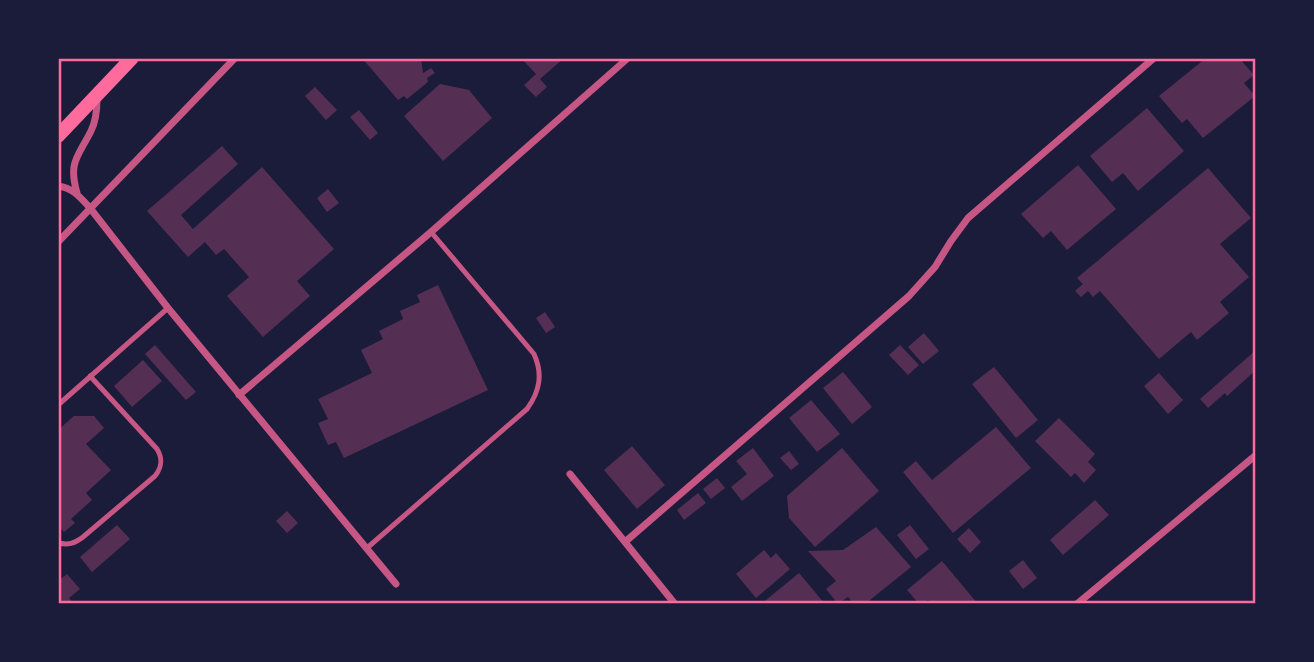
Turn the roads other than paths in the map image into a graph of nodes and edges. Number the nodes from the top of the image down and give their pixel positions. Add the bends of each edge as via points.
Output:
1 (132, 58) edge
2 (235, 58) edge
3 (628, 58) edge
4 (1154, 58) edge
5 (97, 96) junction
6 (58, 136) edge
7 (58, 186) edge
8 (77, 194) junction
9 (90, 208) junction
10 (431, 232) junction
11 (58, 242) edge
12 (168, 308) junction
13 (90, 376) junction
14 (239, 395) junction
15 (58, 405) edge
16 (1256, 455) edge
17 (570, 474) dead end
18 (625, 542) junction
19 (58, 543) edge
20 (366, 548) junction
21 (397, 584) dead end
22 (675, 604) edge
23 (1077, 604) edge

1 - 5 main road
2 - 9 street
3 - 10 street
4 - 18 street via 968,218 909,296
5 - 6 main road
5 - 8 street via 95,120 75,161
7 - 8 street
8 - 9 street
9 - 11 street
9 - 12 street
10 - 14 street
10 - 20 lane via 529,346 538,362 538,390 527,409
12 - 13 lane
12 - 14 street
13 - 15 lane
13 - 19 lane via 157,449 161,466 75,543
14 - 20 street
16 - 23 street
17 - 18 street
18 - 22 street
20 - 21 street

